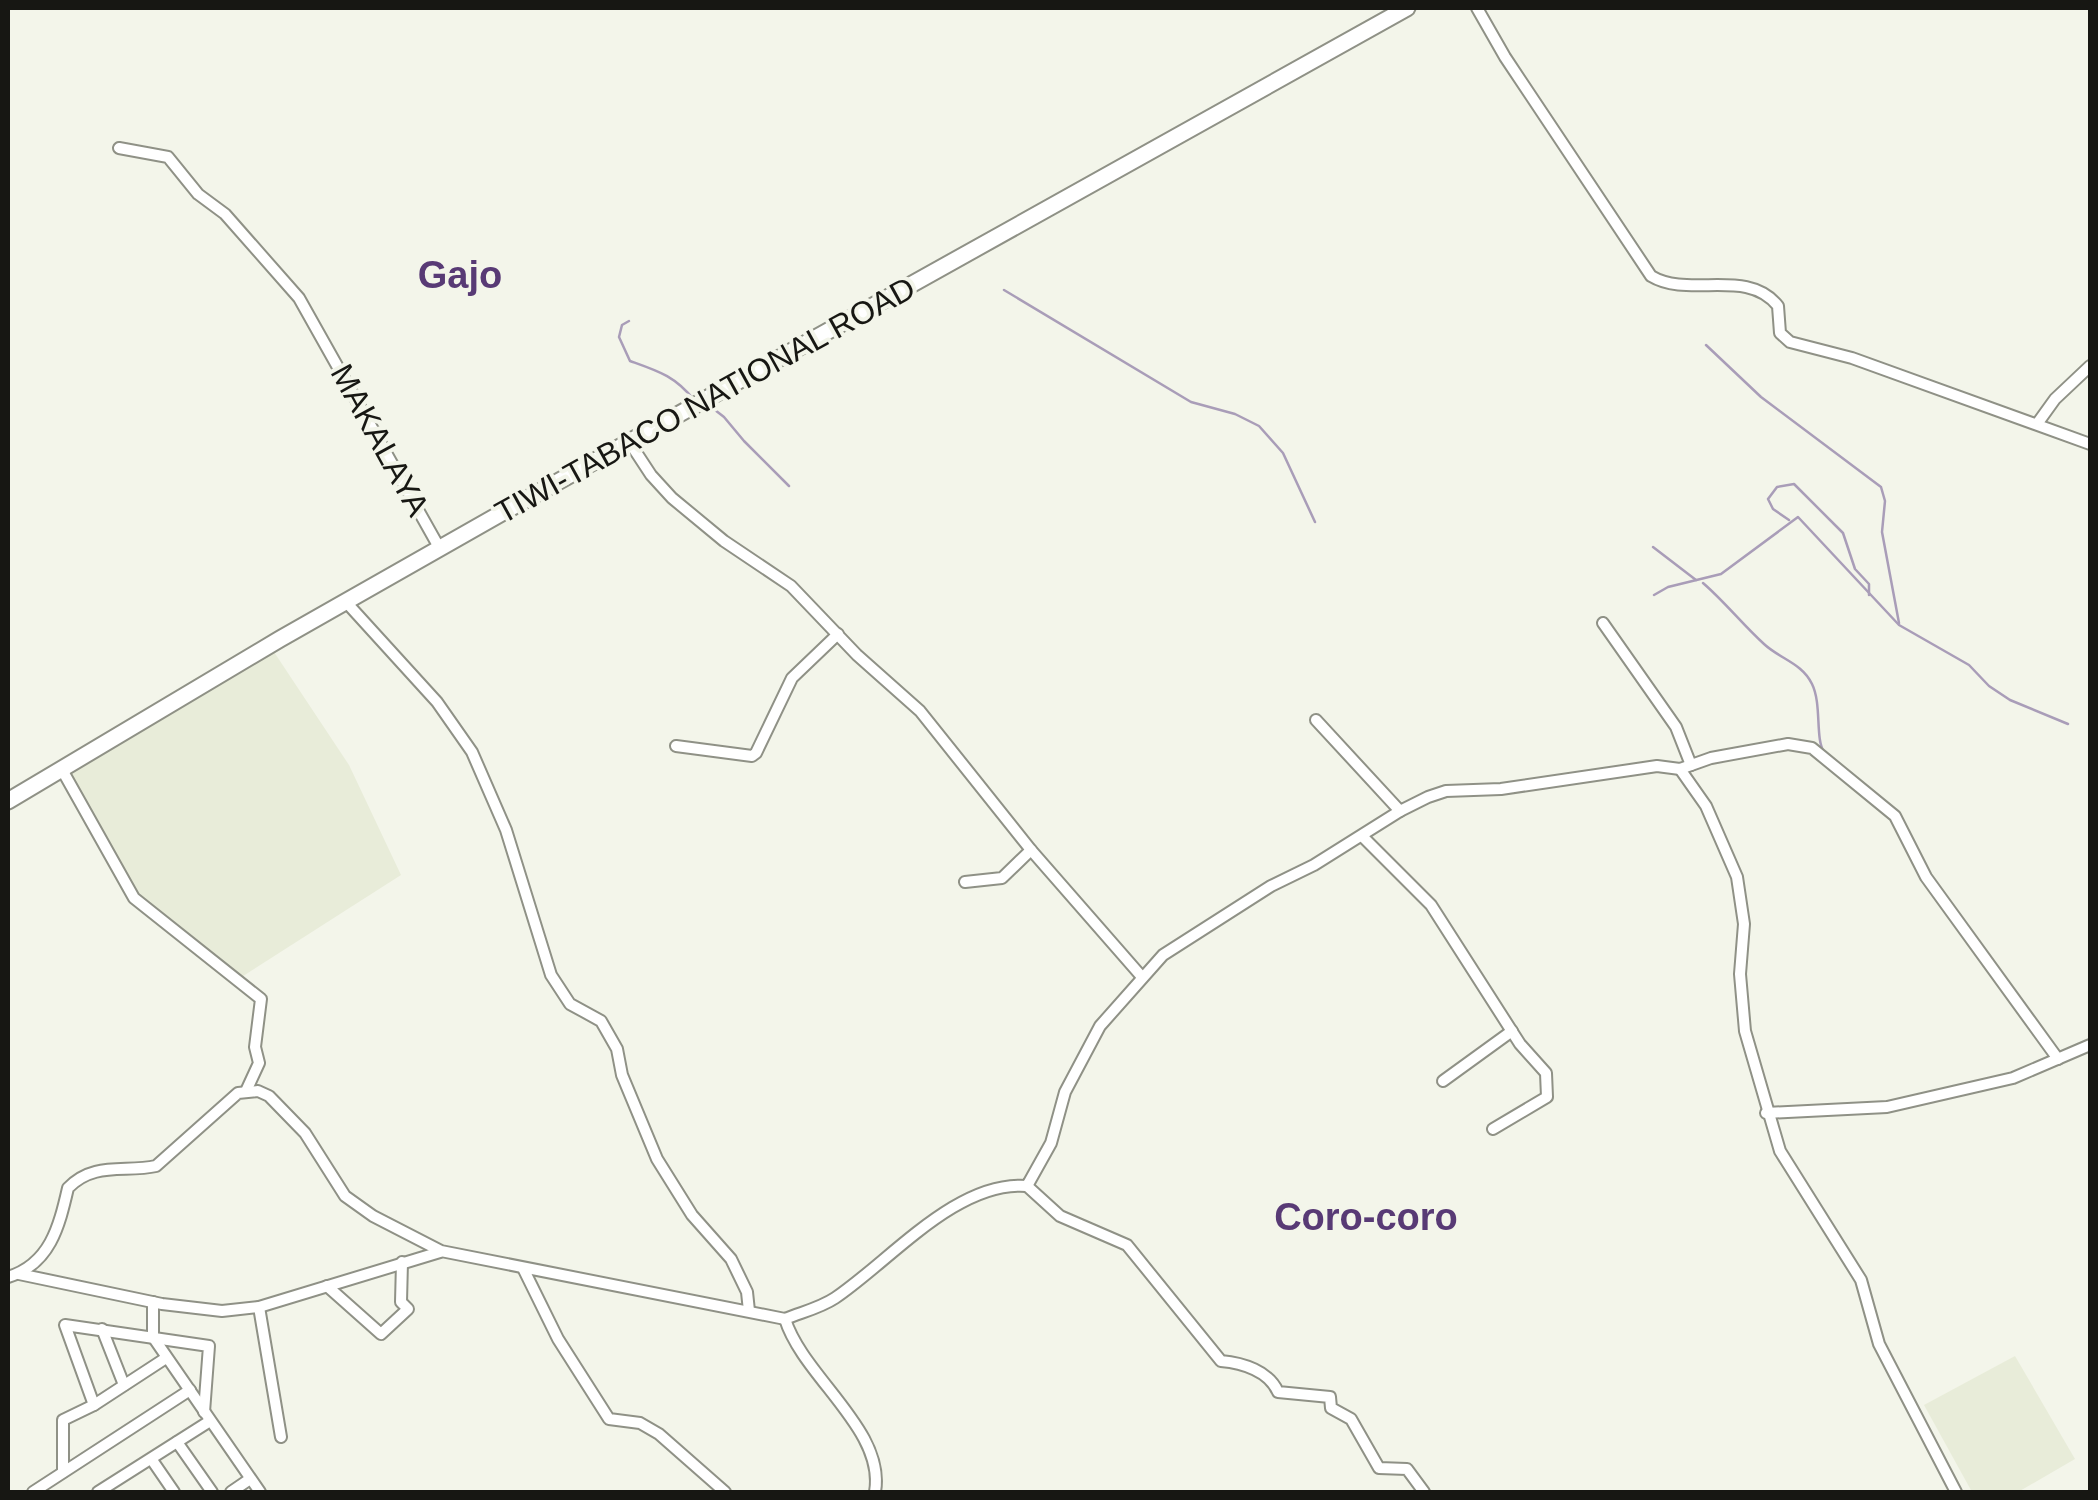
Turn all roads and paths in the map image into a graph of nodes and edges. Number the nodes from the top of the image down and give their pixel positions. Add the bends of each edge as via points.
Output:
1 (1407, 8) edge
2 (1477, 8) edge
3 (119, 148) dead end
4 (2090, 366) edge
5 (2037, 424) junction
6 (630, 443) junction
7 (2090, 444) edge
8 (440, 548) junction
9 (346, 602) junction
10 (1602, 623) dead end
11 (838, 634) junction
12 (1316, 720) dead end
13 (676, 746) dead end
14 (1685, 767) junction
15 (61, 768) junction
16 (8, 800) edge
17 (1400, 811) junction
18 (1362, 836) junction
19 (1031, 850) junction
20 (965, 882) dead end
21 (1142, 977) junction
22 (1512, 1031) junction
23 (2090, 1046) edge
24 (2058, 1059) junction
25 (1442, 1081) dead end
26 (246, 1089) junction
27 (1766, 1113) junction
28 (1493, 1129) dead end
29 (1027, 1186) junction
30 (441, 1252) junction
31 (402, 1262) junction
32 (522, 1268) junction
33 (14, 1275) edge
34 (326, 1286) junction
35 (154, 1302) junction
36 (259, 1306) junction
37 (749, 1311) junction
38 (785, 1318) junction
39 (102, 1329) junction
40 (153, 1337) junction
41 (166, 1358) junction
42 (124, 1385) junction
43 (190, 1390) junction
44 (94, 1405) junction
45 (207, 1417) junction
46 (281, 1437) dead end
47 (177, 1442) junction
48 (152, 1460) junction
49 (63, 1472) junction
50 (250, 1479) junction
51 (32, 1492) edge
52 (98, 1492) edge
53 (171, 1492) edge
54 (212, 1492) edge
55 (231, 1492) edge
56 (260, 1492) edge
57 (725, 1492) edge
58 (876, 1492) edge
59 (1424, 1492) edge
60 (1956, 1492) edge

1 - 6 main road, TIWI-TABACO NATIONAL ROAD
2 - 5 street via 1651,276 1669,284 1763,291 1778,306 1780,333 1790,342
3 - 8 street, MAKALAYA via 168,157 299,298
4 - 5 street
5 - 7 street
6 - 8 main road, TIWI-TABACO NATIONAL ROAD
6 - 11 street via 672,498 791,586
8 - 9 main road, TIWI-TABACO NATIONAL ROAD
9 - 15 main road, TIWI-TABACO NATIONAL ROAD
9 - 37 street via 472,752 506,830 552,975 570,1004 601,1022 617,1049 657,1159 692,1215 732,1259
10 - 14 street via 1676,726
11 - 13 street via 792,678 752,756
11 - 19 street via 936,729
12 - 17 street
14 - 17 street via 1446,791
14 - 24 street via 1788,744 1812,748 1895,816 1926,877
14 - 27 street via 1737,878 1744,924 1742,1010
15 - 16 main road, TIWI-TABACO NATIONAL ROAD
15 - 26 street via 134,898 261,1000 258,1071
17 - 18 street
18 - 21 street via 1271,886 1163,956
18 - 22 street via 1432,905
19 - 20 street via 1002,878
19 - 21 street
21 - 29 street via 1084,1053 1051,1143
22 - 25 street
22 - 28 street via 1546,1073 1548,1097
23 - 24 street
24 - 27 street via 2013,1078 1887,1107
26 - 30 street via 286,1112 346,1196
26 - 33 street via 156,1166 113,1167 74,1182 49,1249
27 - 60 street via 1780,1151 1862,1280 1879,1344
29 - 38 street via 992,1189 950,1210 832,1300
29 - 59 street via 1060,1216 1127,1245 1221,1361 1273,1380 1278,1392 1330,1397 1331,1408 1351,1419 1379,1468 1407,1469
30 - 31 street
30 - 32 street
31 - 34 street
31 - 34 street via 401,1302 408,1310 382,1334
32 - 37 street
32 - 57 street via 609,1419 640,1423 659,1434
33 - 35 street
34 - 36 street
35 - 36 street via 222,1311
35 - 40 street
36 - 46 street
37 - 38 street
38 - 58 street via 808,1363 872,1452
39 - 40 street
39 - 42 street
39 - 44 street via 65,1325
40 - 41 street
40 - 45 street via 210,1346
41 - 42 street
41 - 43 street
42 - 44 street
43 - 45 street
43 - 49 street
44 - 49 street via 63,1420
45 - 47 street
45 - 50 street
47 - 48 street
47 - 54 street
48 - 52 street
48 - 53 street
49 - 51 street
50 - 55 street
50 - 56 street

